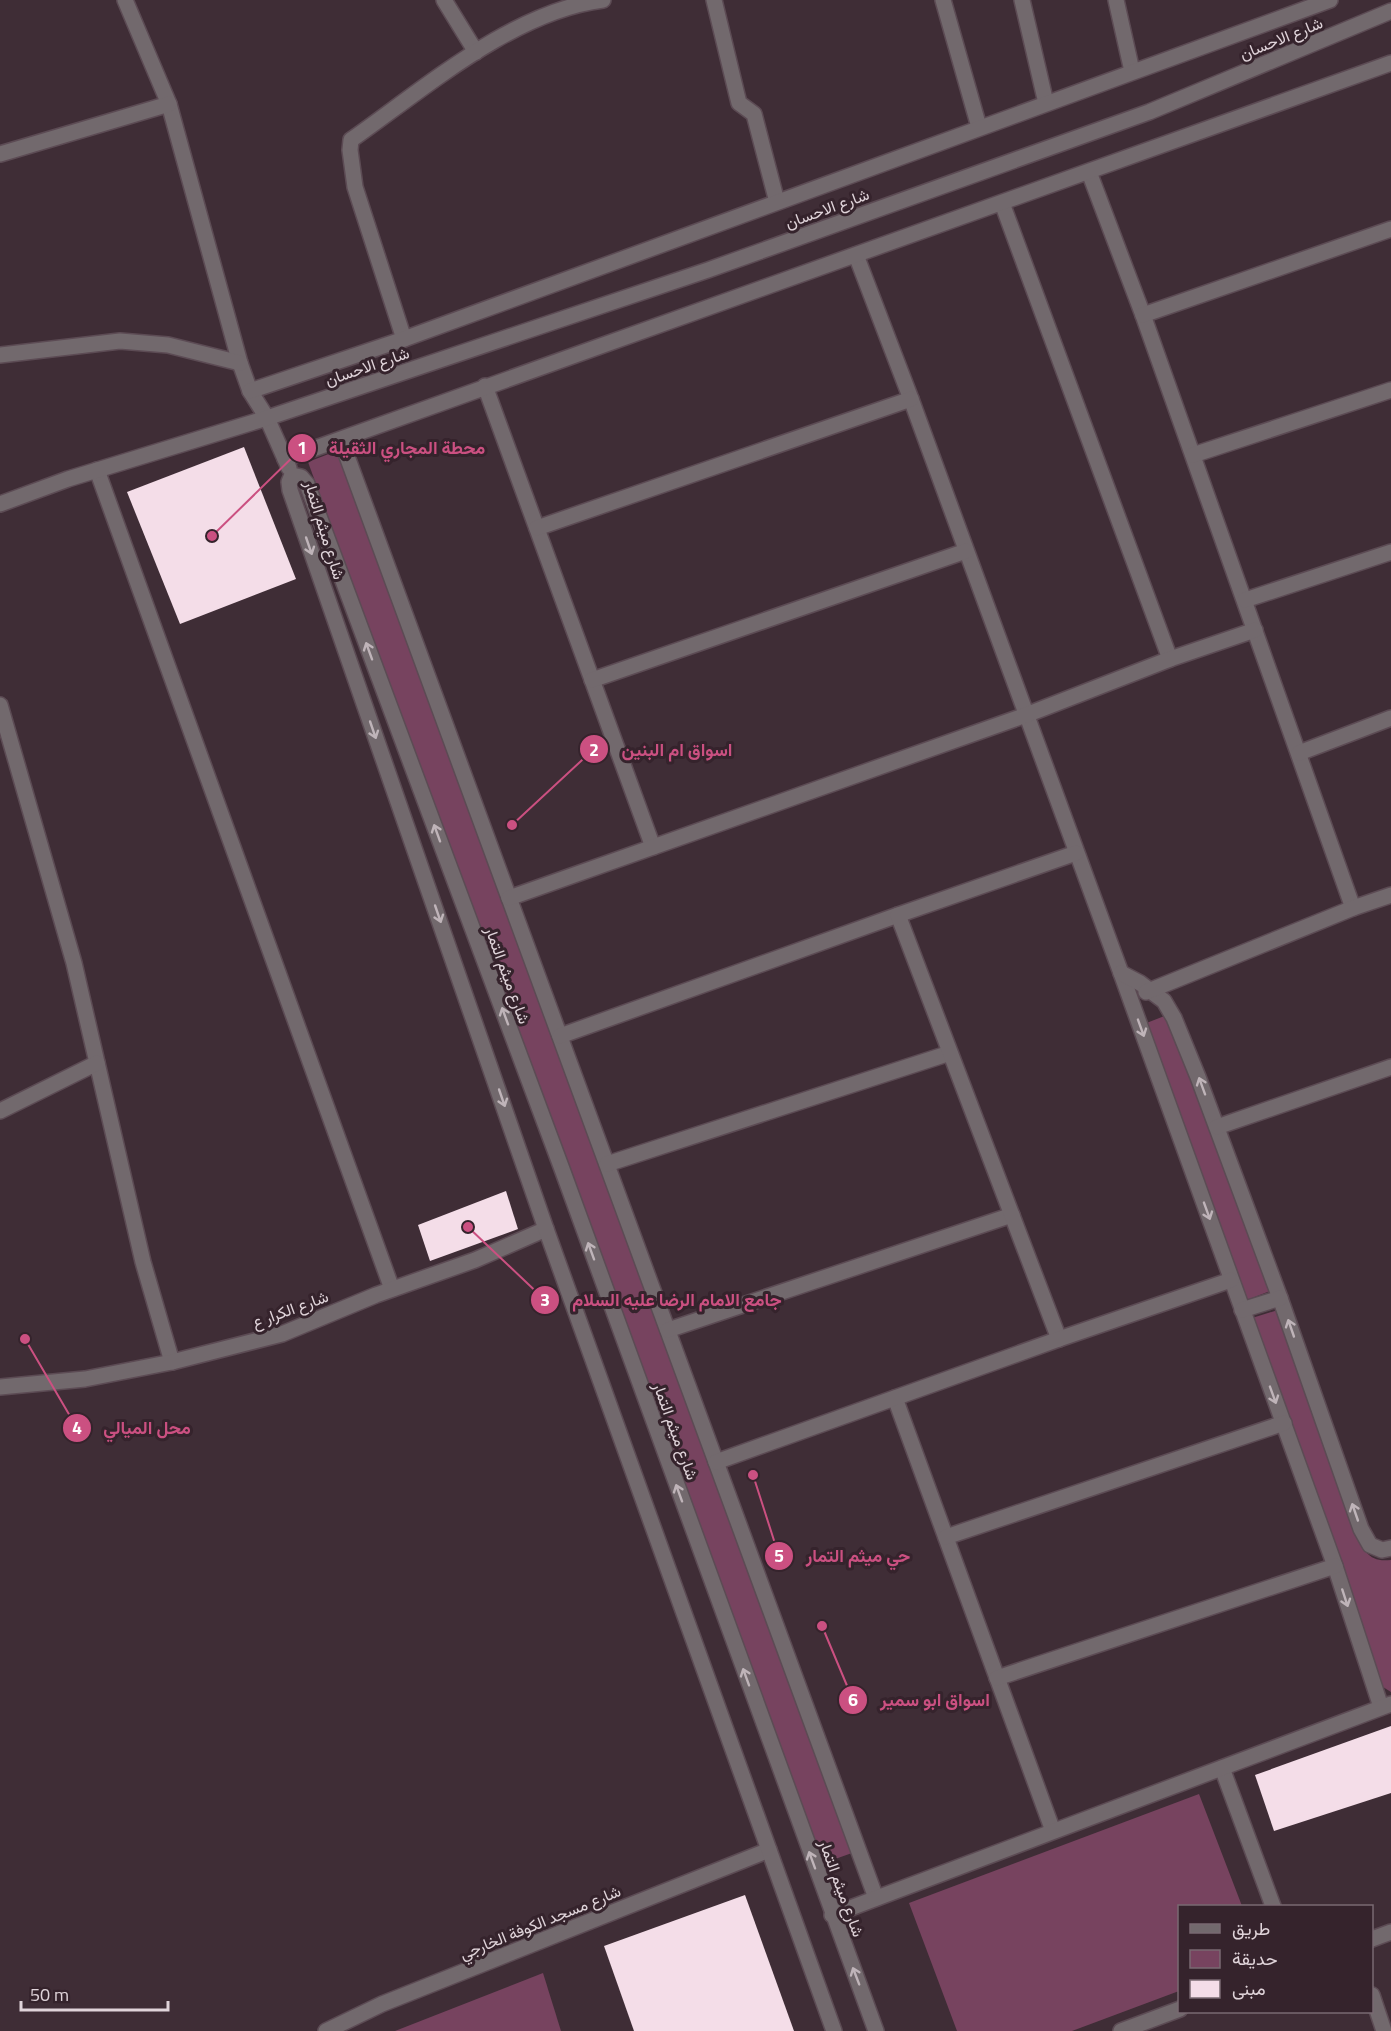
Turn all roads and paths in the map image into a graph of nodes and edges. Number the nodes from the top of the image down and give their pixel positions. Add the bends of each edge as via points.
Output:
1 (125, 0) edge
2 (444, 0) edge
3 (603, 0) edge
4 (714, 0) edge
5 (943, 0) edge
6 (1022, 0) edge
7 (1116, 0) edge
8 (1330, 0) edge
9 (1391, 11) edge
10 (476, 52) junction
11 (1391, 63) edge
12 (1132, 71) junction
13 (1046, 103) junction
14 (169, 104) junction
15 (979, 127) junction
16 (0, 154) edge
17 (1089, 172) junction
18 (777, 202) junction
19 (1002, 203) junction
20 (1391, 229) edge
21 (856, 255) junction
22 (1143, 315) junction
23 (404, 339) junction
24 (0, 355) edge
25 (240, 363) junction
26 (485, 386) junction
27 (1391, 390) edge
28 (250, 391) junction
29 (911, 399) junction
30 (267, 418) junction
31 (341, 440) junction
32 (1193, 455) junction
33 (285, 459) junction
34 (97, 470) junction
35 (292, 475) junction
36 (0, 504) edge
37 (537, 528) junction
38 (966, 551) junction
39 (1391, 552) edge
40 (1245, 600) junction
41 (1256, 630) junction
42 (1170, 659) junction
43 (592, 680) junction
44 (0, 705) edge
45 (1026, 715) junction
46 (1391, 718) edge
47 (1299, 753) junction
48 (653, 847) junction
49 (1076, 853) junction
50 (1391, 895) edge
51 (510, 898) junction
52 (1353, 909) junction
53 (898, 915) junction
54 (1121, 973) junction
55 (1151, 990) junction
56 (1130, 998) junction
57 (560, 1036) junction
58 (950, 1053) junction
59 (97, 1063) junction
60 (1389, 1072) edge
61 (0, 1111) edge
62 (1217, 1127) junction
63 (607, 1164) junction
64 (1012, 1215) junction
65 (546, 1229) junction
66 (1231, 1280) junction
67 (392, 1289) junction
68 (1280, 1298) junction
69 (1242, 1310) junction
70 (668, 1330) junction
71 (1059, 1339) junction
72 (172, 1362) junction
73 (0, 1387) edge
74 (895, 1398) junction
75 (1284, 1423) junction
76 (716, 1461) junction
77 (946, 1537) junction
78 (1391, 1548) edge
79 (1335, 1566) junction
80 (997, 1678) junction
81 (1386, 1706) edge
82 (1222, 1768) junction
83 (1053, 1831) junction
84 (769, 1850) junction
85 (876, 1898) junction
86 (1273, 1905) edge
87 (832, 1915) junction
88 (1391, 1932) edge
89 (1373, 1938) edge
90 (1373, 2001) edge
91 (1178, 2009) edge
92 (326, 2031) edge
93 (834, 2031) edge
94 (876, 2031) edge
95 (1120, 2031) edge
96 (1384, 2031) edge

1 - 14 street
2 - 10 street
3 - 10 street via 542,16
4 - 18 street via 737,95 740,103 754,114
5 - 15 street
6 - 13 street
7 - 12 street
8 - 12 street
9 - 30 street, شارع الاحسان via 1138,116 708,270
10 - 23 street via 351,141 355,187
11 - 17 street
12 - 13 street
13 - 15 street
14 - 16 street
14 - 25 street
15 - 18 street
17 - 19 street
17 - 22 street
18 - 23 street
19 - 21 street
19 - 42 street
20 - 22 street
21 - 26 street
21 - 29 street
22 - 32 street
23 - 28 street
24 - 25 street via 120,341 168,345
25 - 28 street
26 - 31 street
26 - 37 street
27 - 32 street
28 - 30 street
29 - 37 street
29 - 38 street
30 - 33 street
30 - 34 street, شارع الاحسان
31 - 33 street
31 - 51 street
32 - 40 street
33 - 35 street
34 - 36 street, شارع الاحسان
34 - 67 street
35 -> 65 street, شارع ميثم التمار via 290,490
87 -> 35 street, شارع ميثم التمار via 562,1169 307,484
37 - 43 street
38 - 43 street
38 - 45 street
39 - 40 street
40 - 41 street
41 - 42 street
41 - 47 street
42 - 45 street
43 - 48 street
44 - 59 street via 74,963
45 - 48 street
45 - 49 street
46 - 47 street
47 - 52 street
48 - 51 street
49 - 53 street
49 - 54 street
50 - 52 street
51 - 57 street
52 - 55 street
53 - 57 street
53 - 58 street
54 - 55 street
54 - 56 street
55 - 56 street
62 -> 55 street via 1174,1018 1164,1000
56 -> 66 street
57 - 63 street
58 - 63 street
58 - 64 street
59 - 61 street
59 - 72 street via 143,1262
60 - 62 street
62 - 68 street
63 - 70 street
64 - 70 street
64 - 71 street
65 - 67 street, شارع الكرار ع via 475,1260
65 - 84 street, شارع ميثم التمار
66 - 69 street
66 - 71 street
67 - 72 street, شارع الكرار ع via 282,1334
68 - 69 street
78 -> 68 street via 1375,1548 1364,1537
69 -> 75 street
70 - 76 street
71 - 74 street
72 - 73 street, شارع الكرار ع via 85,1379
74 - 76 street
74 - 77 street
75 - 77 street
75 - 79 street
76 - 85 street
77 - 80 street
79 - 80 street
79 -> 81 street
80 - 83 street
81 - 82 street
82 - 83 street
82 - 86 street
83 - 85 street
84 - 92 street, شارع مسجد الكوفة الخارجي via 382,2004
84 - 93 street, شارع ميثم التمار
85 - 87 street
94 -> 87 street, شارع ميثم التمار
88 - 89 street
90 - 96 street
91 - 95 street

